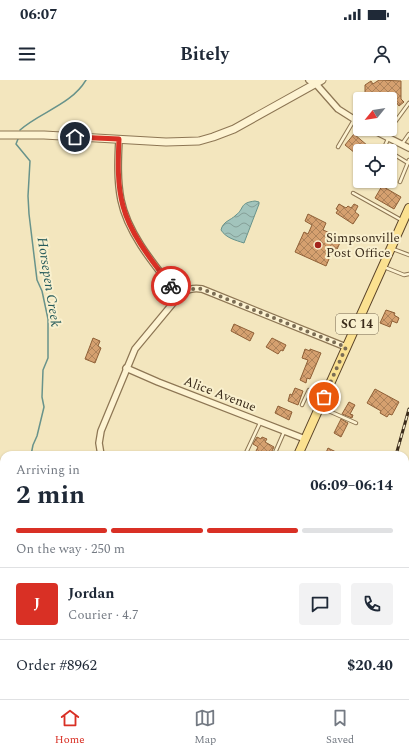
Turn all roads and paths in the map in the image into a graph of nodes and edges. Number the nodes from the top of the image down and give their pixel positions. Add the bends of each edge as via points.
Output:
1 (309, 80) edge
2 (322, 80) edge
3 (316, 84) junction
4 (409, 103) edge
5 (353, 119) edge
6 (397, 119) edge
7 (353, 122) edge
8 (0, 134) edge
9 (409, 134) edge
10 (386, 137) joint
11 (119, 139) junction
12 (385, 144) edge
13 (402, 144) junction
14 (338, 147) dead end
15 (409, 148) edge
16 (397, 156) edge
17 (408, 162) edge
18 (400, 182) dead end
19 (353, 193) dead end
20 (409, 208) edge
21 (403, 221) junction
22 (391, 248) junction
23 (409, 255) edge
24 (383, 266) junction
25 (409, 274) edge
26 (179, 296) junction
27 (346, 347) junction
28 (126, 368) junction
29 (324, 397) junction
30 (302, 405) dead end
31 (320, 406) junction
32 (261, 422) junction
33 (356, 423) dead end
34 (284, 431) junction
35 (305, 439) junction
36 (100, 451) edge
37 (247, 451) edge
38 (276, 451) edge
39 (300, 451) edge

1 - 3 street
2 - 3 street
3 - 5 street via 338,109
3 - 11 street via 234,129 213,137 183,142
4 - 6 lane
7 - 14 lane
8 - 11 street
9 - 13 lane
10 - 12 lane
10 - 13 street
11 - 26 street via 119,184 126,216 158,270
13 - 15 street
16 - 17 lane
17 - 18 lane
19 - 21 lane
20 - 21 main road, SC 14
21 - 22 main road, SC 14
22 - 23 lane
22 - 24 main road, SC 14
24 - 25 lane via 404,275
24 - 27 main road, SC 14
26 - 27 street via 193,288 202,289
26 - 28 street via 135,349
27 - 29 main road, SC 14
28 - 32 street, Alice Avenue
28 - 36 street via 100,436
29 - 30 lane via 309,390
29 - 31 main road, SC 14
31 - 33 lane
31 - 35 main road, SC 14
32 - 34 street, Alice Avenue
32 - 37 lane
34 - 35 street, Alice Avenue
34 - 38 lane
35 - 39 main road, SC 14

